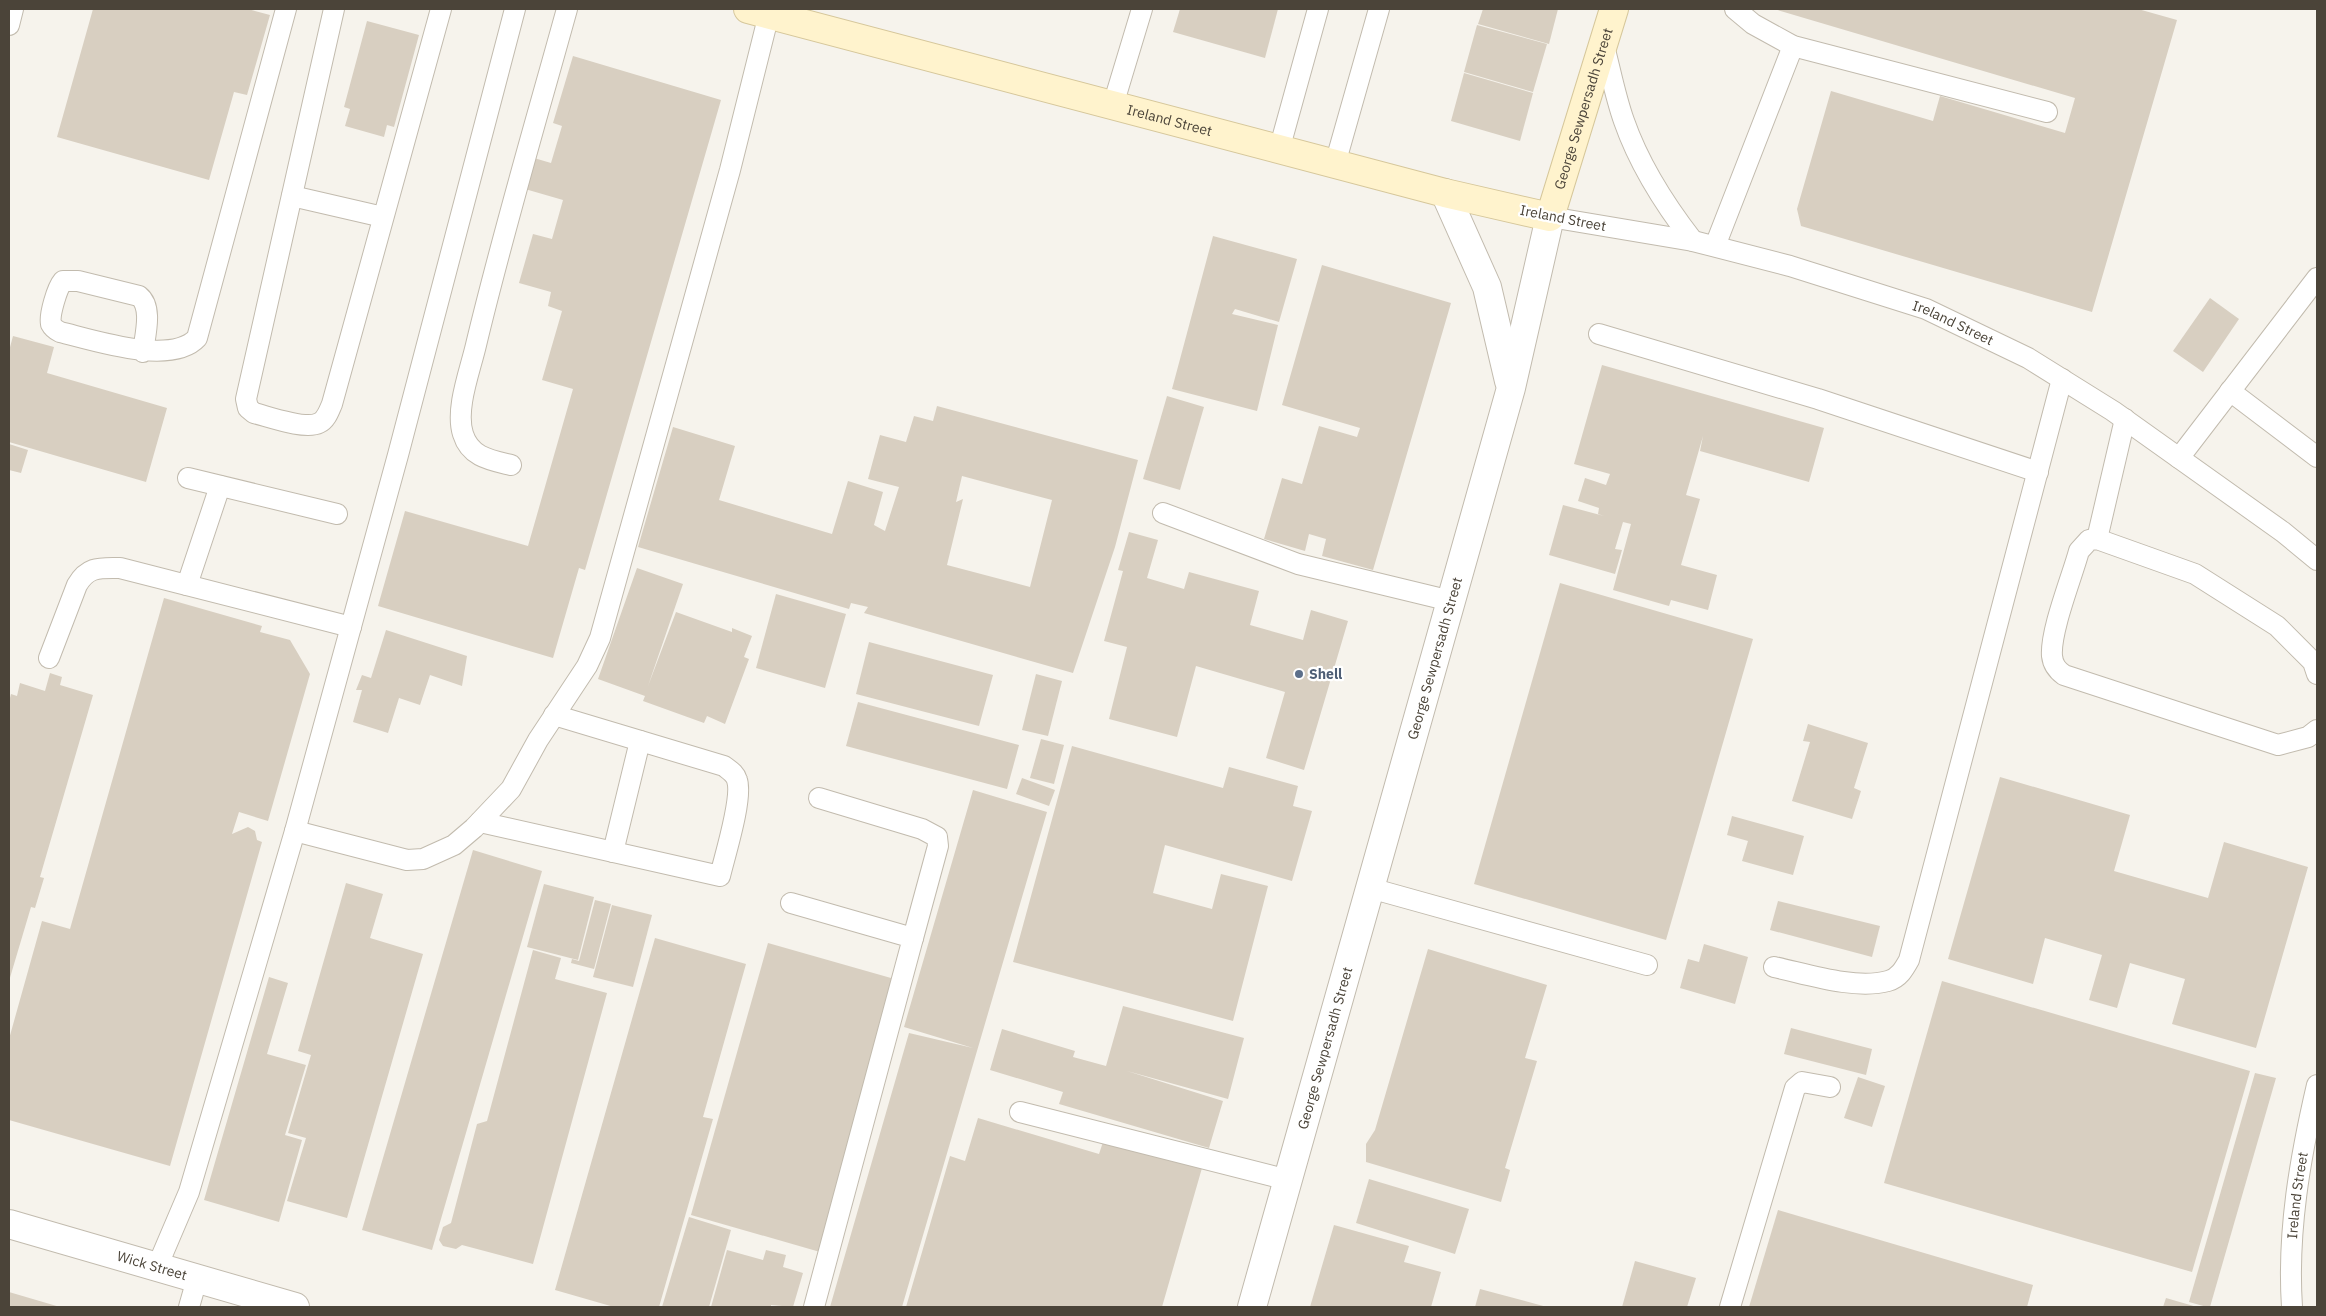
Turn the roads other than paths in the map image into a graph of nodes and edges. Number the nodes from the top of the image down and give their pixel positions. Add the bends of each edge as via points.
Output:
1 (13, 9) edge
2 (286, 9) edge
3 (334, 9) edge
4 (441, 9) edge
5 (515, 9) edge
6 (567, 9) edge
7 (1142, 9) edge
8 (1318, 9) edge
9 (1379, 9) edge
10 (1614, 9) edge
11 (1735, 9) edge
12 (758, 12) edge
13 (9, 25) edge
14 (1603, 42) junction
15 (1793, 46) junction
16 (1113, 105) junction
17 (2046, 112) dead end
18 (1278, 150) junction
19 (1335, 164) junction
20 (1445, 193) junction
21 (292, 196) junction
22 (384, 217) junction
23 (1550, 217) junction
24 (1694, 240) junction
25 (1715, 246) junction
26 (2317, 278) edge
27 (1599, 334) dead end
28 (143, 352) junction
29 (2062, 379) junction
30 (1511, 388) junction
31 (2230, 391) junction
32 (2125, 419) junction
33 (2317, 457) edge
34 (2178, 458) junction
35 (510, 465) dead end
36 (2038, 472) junction
37 (188, 478) dead end
38 (220, 486) junction
39 (1163, 512) dead end
40 (337, 514) dead end
41 (2097, 539) junction
42 (2317, 560) edge
43 (187, 585) junction
44 (1451, 601) junction
45 (351, 627) junction
46 (49, 658) dead end
47 (2317, 674) edge
48 (554, 716) junction
49 (2317, 730) edge
50 (640, 741) junction
51 (818, 798) dead end
52 (480, 822) junction
53 (295, 831) junction
54 (613, 852) junction
55 (1370, 888) junction
56 (791, 904) dead end
57 (913, 938) junction
58 (1647, 965) dead end
59 (1774, 967) dead end
60 (2317, 1085) edge
61 (1830, 1087) dead end
62 (1020, 1112) dead end
63 (1288, 1180) junction
64 (9, 1224) edge
65 (157, 1267) junction
66 (197, 1279) junction
67 (189, 1307) edge
68 (295, 1307) edge
69 (814, 1307) edge
70 (1252, 1307) edge
71 (1730, 1307) edge
72 (2292, 1307) edge

1 - 13 lane
2 - 28 lane via 197,338 183,347
3 - 21 lane
4 - 22 lane
5 - 45 lane
6 - 35 lane via 483,317 460,414 469,447 482,458
7 - 16 lane
8 - 18 lane
9 - 19 lane
10 - 14 street, George Sewpersadh Street
11 - 15 lane via 1753,24
12 - 16 street, Ireland Street
12 - 48 lane via 730,170 600,638 587,666
14 - 23 street, George Sewpersadh Street
14 - 24 lane via 1624,121 1652,182
15 - 17 lane
15 - 25 lane
16 - 18 street, Ireland Street
18 - 19 street, Ireland Street
19 - 20 street, Ireland Street
20 - 23 street, Ireland Street
20 - 30 street via 1487,287
21 - 22 lane
21 - 22 lane via 246,399 248,408 254,413 307,426 325,419 332,404
23 - 24 lane, Ireland Street
23 - 30 street, George Sewpersadh Street
24 - 25 lane, Ireland Street
25 - 29 lane, Ireland Street via 1926,309 2028,358
26 - 31 lane
27 - 36 lane via 1818,399
28 - 28 lane via 54,329 51,318 58,286 63,281 78,281 143,299 147,308
29 - 32 lane, Ireland Street
29 - 36 lane
30 - 44 street, George Sewpersadh Street
31 - 33 lane
31 - 34 lane
32 - 34 lane, Ireland Street
32 - 41 lane
34 - 42 lane, Ireland Street
36 - 59 lane via 1909,960 1901,974 1889,981 1870,983 1849,983
37 - 38 lane
38 - 40 lane
38 - 43 lane
39 - 44 lane via 1298,564
41 - 47 lane via 2195,574 2277,626 2313,662
41 - 49 lane via 2090,540 2080,551 2053,636 2055,668 2064,675 2278,745 2308,737
43 - 45 lane
43 - 46 lane via 120,568 94,569 84,574
44 - 55 street, George Sewpersadh Street
45 - 53 lane
48 - 50 lane
48 - 52 lane via 511,789
50 - 54 lane
50 - 54 lane via 724,766 737,778 739,794 720,876
51 - 57 lane via 922,829 938,837
52 - 53 lane via 454,844 423,859 407,860
52 - 54 lane
53 - 65 lane via 189,1192
55 - 58 lane
55 - 63 street, George Sewpersadh Street
56 - 57 lane
57 - 69 lane
60 - 72 lane, Ireland Street via 2296,1196 2290,1274
61 - 71 lane via 1808,1081 1795,1088
62 - 63 lane
63 - 70 street, George Sewpersadh Street
64 - 65 street, Wick Street
65 - 66 street, Wick Street
66 - 67 lane
66 - 68 street, Wick Street

